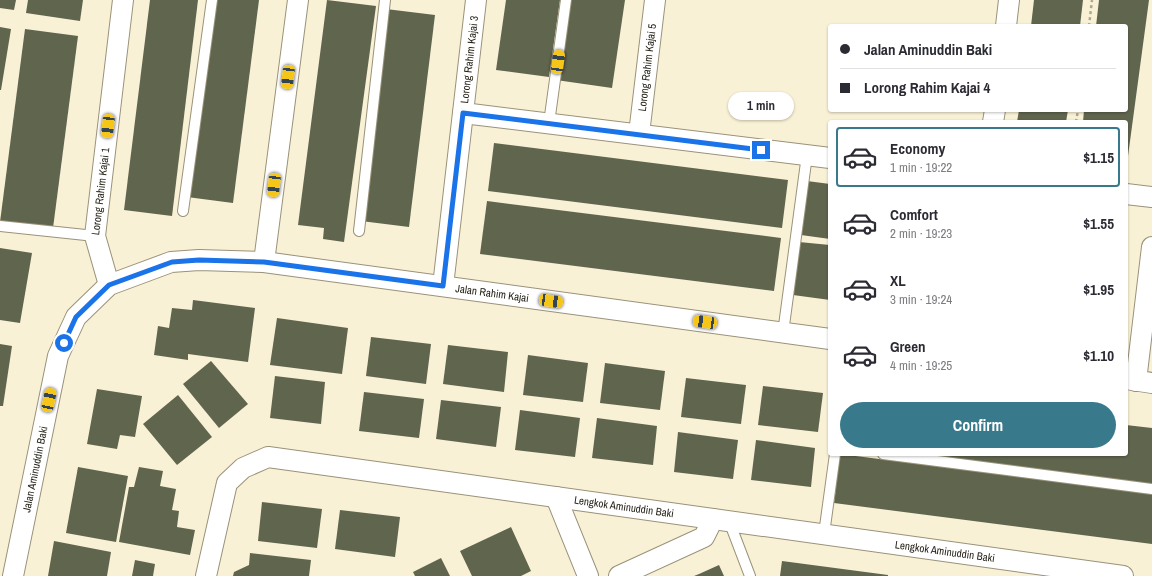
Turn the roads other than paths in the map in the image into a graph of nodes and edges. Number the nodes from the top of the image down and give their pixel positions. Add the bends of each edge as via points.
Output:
1 (123, 0) edge
2 (212, 0) edge
3 (298, 0) edge
4 (385, 0) edge
5 (476, 0) edge
6 (566, 0) edge
7 (655, 0) edge
8 (1009, 0) edge
9 (1006, 24) edge
10 (463, 113) junction
11 (549, 124) junction
12 (639, 134) junction
13 (807, 155) junction
14 (828, 158) edge
15 (1128, 194) edge
16 (1152, 197) edge
17 (183, 212) dead end
18 (0, 226) edge
19 (359, 231) dead end
20 (95, 236) junction
21 (1152, 247) edge
22 (264, 262) junction
23 (109, 285) junction
24 (443, 286) junction
25 (783, 333) junction
26 (828, 339) edge
27 (1138, 381) edge
28 (835, 456) edge
29 (898, 456) edge
30 (1152, 489) edge
31 (556, 497) junction
32 (721, 520) junction
33 (824, 534) junction
34 (13, 576) edge
35 (206, 576) edge
36 (588, 576) edge
37 (619, 576) edge
38 (750, 576) edge
39 (1123, 576) edge

1 - 20 street, Lorong Rahim Kajai 1
2 - 17 lane
3 - 22 street
4 - 19 lane
5 - 10 street, Lorong Rahim Kajai 3
6 - 11 lane
7 - 12 street, Lorong Rahim Kajai 5
8 - 9 street
10 - 11 street
10 - 24 street, Lorong Rahim Kajai 3
11 - 12 street
12 - 13 street
13 - 14 street
13 - 25 lane
15 - 16 street
18 - 20 lane
20 - 23 street, Lorong Rahim Kajai 1
21 - 27 street
22 - 23 street, Jalan Rahim Kajai via 172,262
22 - 24 street, Jalan Rahim Kajai
23 - 34 street, Jalan Aminuddin Baki via 76,317 58,356
24 - 25 street, Jalan Rahim Kajai
25 - 26 street, Jalan Rahim Kajai
28 - 33 lane
29 - 30 lane
31 - 32 street, Lengkok Aminuddin Baki
31 - 35 street, Lengkok Aminuddin Baki via 268,457 244,468 227,483
31 - 36 street
32 - 33 street, Lengkok Aminuddin Baki
32 - 37 street via 704,537
32 - 38 lane
33 - 39 street, Lengkok Aminuddin Baki

